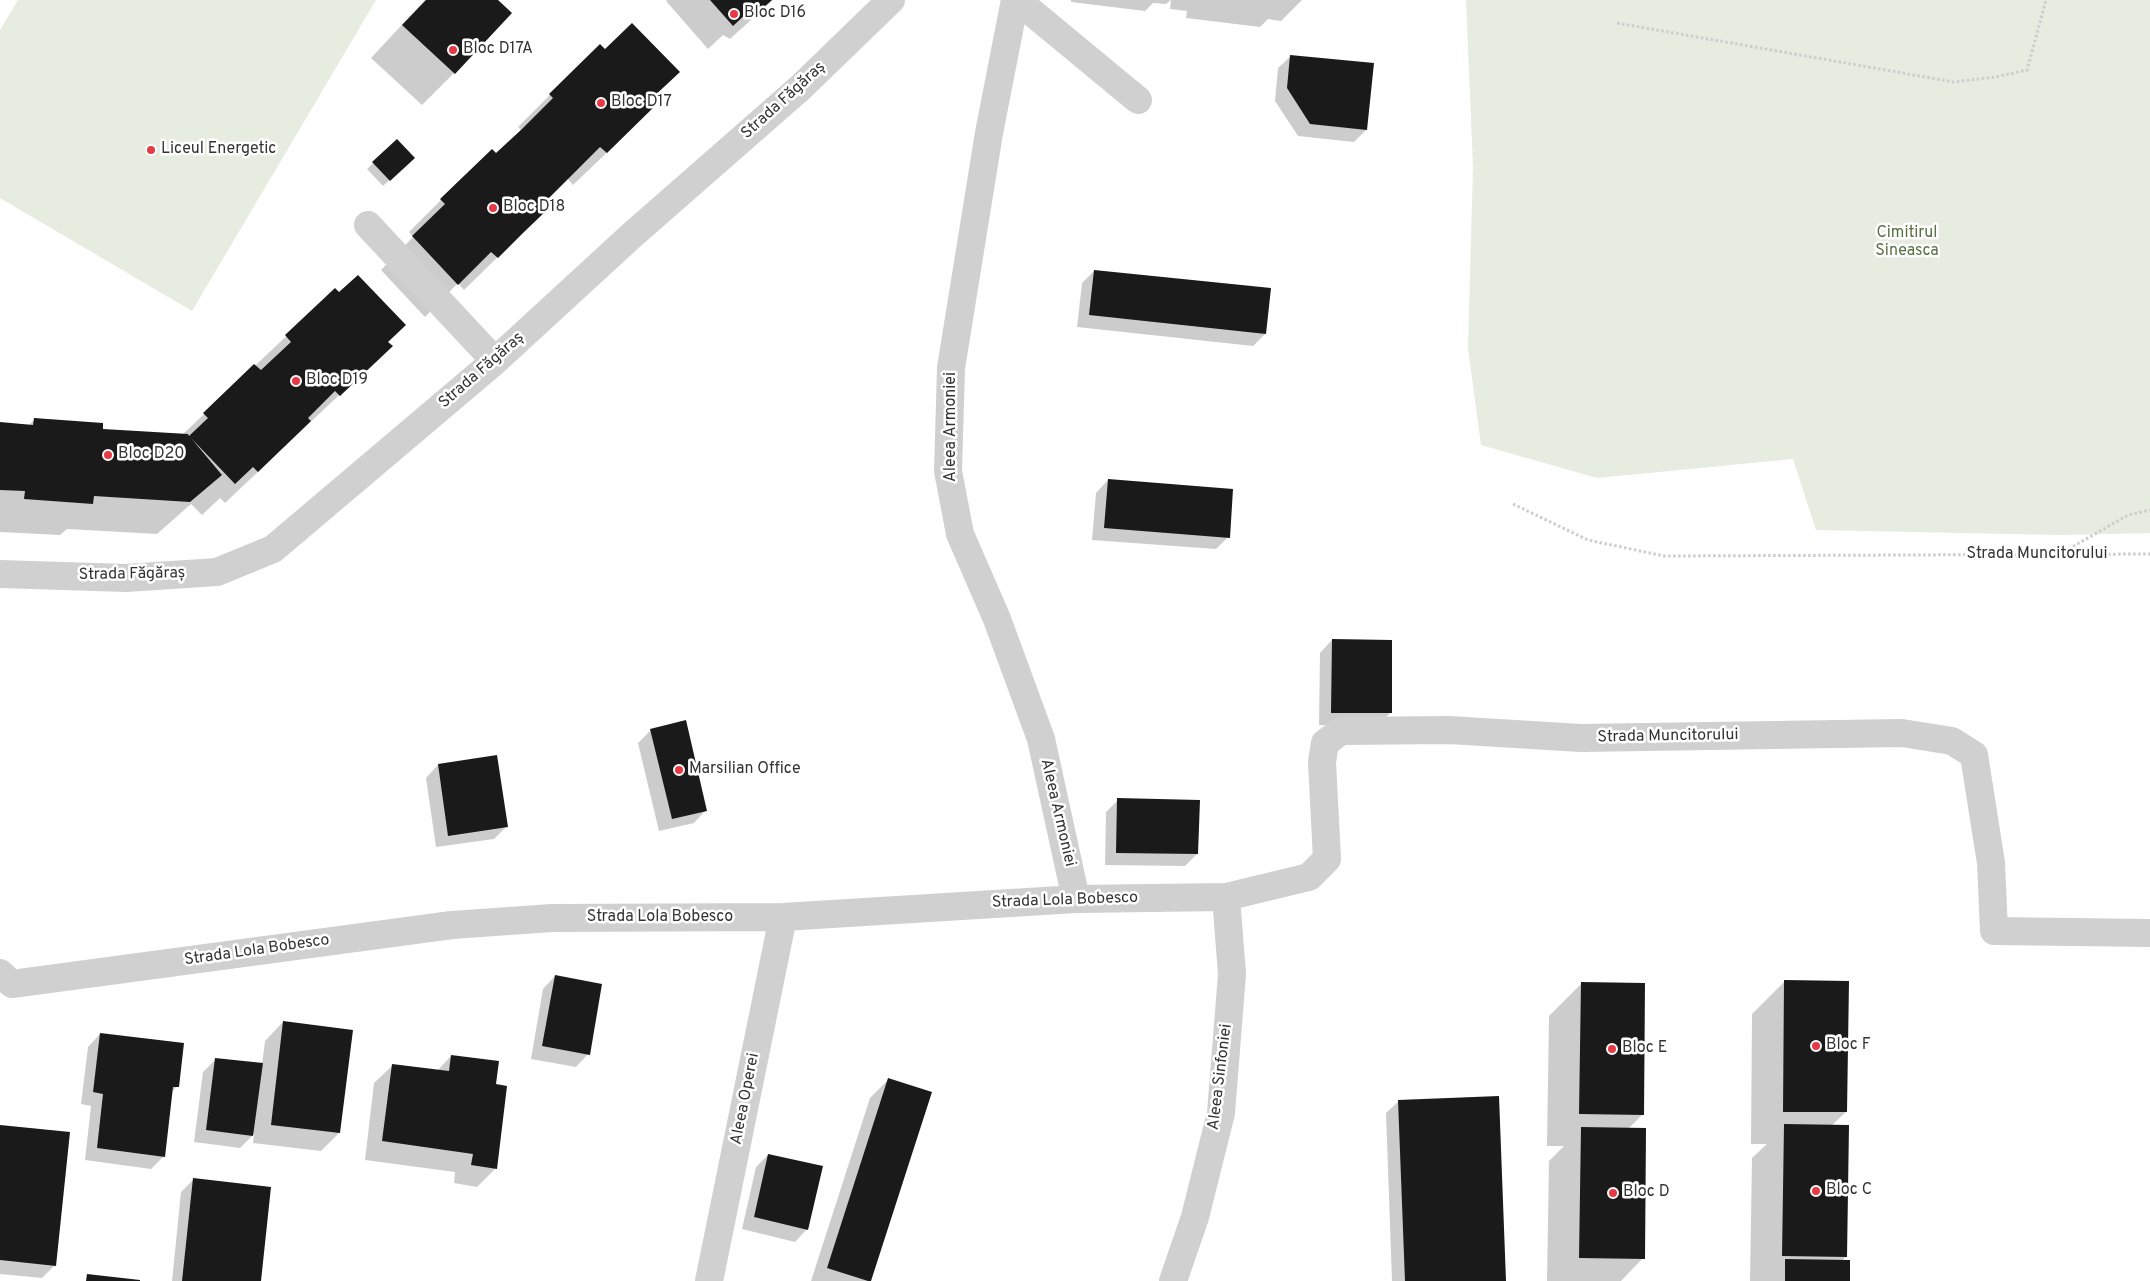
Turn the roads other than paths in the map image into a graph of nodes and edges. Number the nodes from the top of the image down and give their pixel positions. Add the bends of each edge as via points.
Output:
1 (891, 0) edge
2 (1016, 0) edge
3 (1138, 100) dead end
4 (368, 225) dead end
5 (495, 361) junction
6 (0, 574) edge
7 (1310, 877) joint
8 (1226, 897) junction
9 (1076, 898) junction
10 (783, 917) junction
11 (2150, 933) edge
12 (6, 979) edge
13 (709, 1281) edge
14 (1173, 1281) edge

1 - 5 street, Strada Făgăraș via 800,88
2 - 3 street
2 - 9 street, Aleea Armoniei via 989,133 951,368 948,471 960,534 997,619 1040,739
4 - 5 street
5 - 6 street, Strada Făgăraș via 273,549 217,572 126,578
7 - 8 street, Strada Lola Bobesco
7 - 11 street, Strada Muncitorului via 1327,860 1322,762 1325,743 1341,732 1449,730 1581,738 1902,733 1952,741 1974,755 1991,863 1994,931
8 - 9 street, Strada Lola Bobesco
8 - 14 street, Aleea Sinfoniei via 1232,974 1221,1113 1195,1217
9 - 10 street, Strada Lola Bobesco
10 - 12 street, Strada Lola Bobesco via 552,918 452,925
10 - 13 street, Aleea Operei

